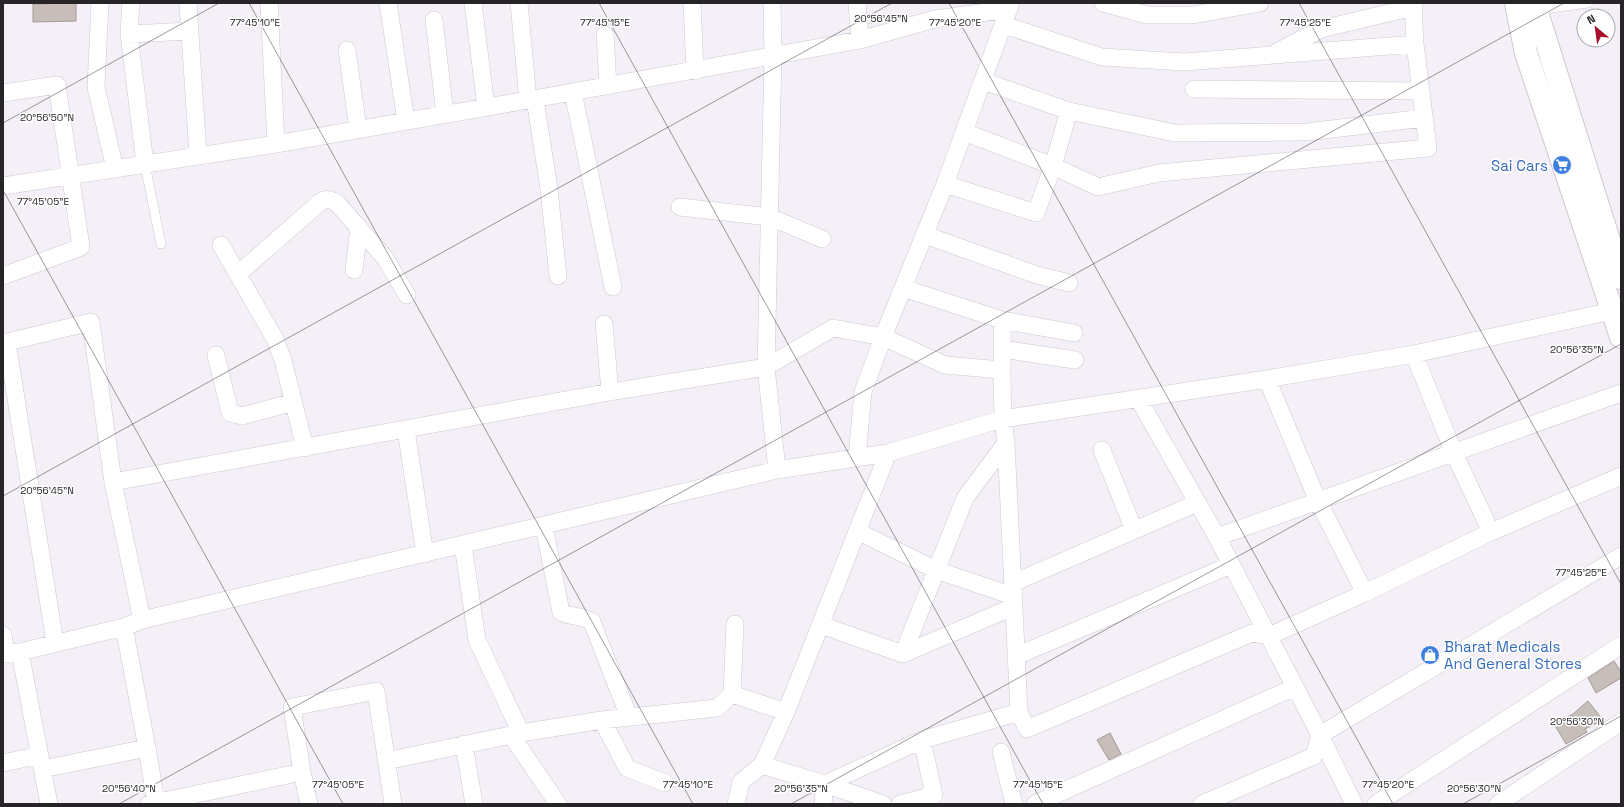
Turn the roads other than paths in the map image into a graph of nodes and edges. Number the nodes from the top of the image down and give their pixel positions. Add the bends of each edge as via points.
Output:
1 (100, 3) edge
2 (131, 3) edge
3 (188, 3) edge
4 (270, 3) edge
5 (388, 3) edge
6 (473, 3) edge
7 (519, 3) edge
8 (692, 3) edge
9 (772, 3) edge
10 (857, 3) edge
11 (1103, 3) edge
12 (1260, 3) edge
13 (1588, 3) edge
14 (1413, 5) edge
15 (1526, 7) edge
16 (1147, 9) edge
17 (936, 11) edge
18 (1008, 12) edge
19 (434, 20) dead end
20 (190, 31) junction
21 (129, 34) junction
22 (605, 35) dead end
23 (860, 40) junction
24 (1415, 44) junction
25 (348, 50) dead end
26 (1271, 55) junction
27 (773, 56) junction
28 (695, 71) junction
29 (983, 80) junction
30 (608, 86) junction
31 (1194, 89) dead end
32 (1421, 91) junction
33 (573, 92) junction
34 (3, 93) edge
35 (532, 100) junction
36 (486, 107) junction
37 (1069, 112) junction
38 (445, 114) junction
39 (1424, 118) junction
40 (406, 121) junction
41 (358, 129) junction
42 (964, 132) junction
43 (276, 144) junction
44 (198, 155) junction
45 (145, 164) junction
46 (1053, 166) junction
47 (114, 169) junction
48 (70, 176) junction
49 (945, 184) junction
50 (3, 186) edge
51 (680, 207) dead end
52 (770, 218) junction
53 (359, 227) junction
54 (925, 235) junction
55 (822, 239) dead end
56 (161, 244) dead end
57 (221, 245) dead end
58 (354, 270) dead end
59 (238, 274) junction
60 (3, 276) edge
61 (558, 276) dead end
62 (1621, 278) edge
63 (1069, 283) dead end
64 (613, 288) dead end
65 (903, 288) junction
66 (407, 295) dead end
67 (1616, 310) edge
68 (1002, 320) junction
69 (604, 324) dead end
70 (1074, 333) dead end
71 (883, 337) junction
72 (1621, 337) edge
73 (5, 343) edge
74 (1002, 349) junction
75 (1414, 354) junction
76 (216, 355) dead end
77 (1075, 360) dead end
78 (766, 367) junction
79 (1001, 370) junction
80 (1267, 379) junction
81 (610, 392) junction
82 (1621, 393) edge
83 (1138, 398) junction
84 (294, 402) junction
85 (1002, 419) junction
86 (406, 430) junction
87 (1006, 443) junction
88 (306, 448) junction
89 (1102, 450) dead end
90 (888, 453) junction
91 (1454, 453) junction
92 (857, 457) junction
93 (777, 470) junction
94 (1621, 476) edge
95 (114, 482) junction
96 (1318, 501) junction
97 (1197, 503) junction
98 (544, 526) junction
99 (1134, 530) junction
100 (857, 531) junction
101 (1491, 532) junction
102 (1218, 537) junction
103 (463, 545) junction
104 (425, 554) junction
105 (1621, 556) edge
106 (1231, 565) junction
107 (936, 570) junction
108 (1365, 592) junction
109 (1013, 595) junction
110 (142, 620) junction
111 (735, 624) dead end
112 (821, 625) junction
113 (124, 627) junction
114 (3, 634) edge
115 (1269, 636) junction
116 (55, 643) junction
117 (1621, 645) edge
118 (10, 653) edge
119 (903, 654) junction
120 (1016, 656) junction
121 (1295, 688) junction
122 (732, 694) junction
123 (786, 712) junction
124 (1019, 712) junction
125 (629, 717) junction
126 (602, 720) junction
127 (1621, 722) edge
128 (516, 734) junction
129 (1320, 735) junction
130 (922, 740) junction
131 (464, 744) junction
132 (147, 748) junction
133 (1001, 752) dead end
134 (386, 761) junction
135 (41, 762) junction
136 (3, 763) edge
137 (762, 765) junction
138 (302, 772) junction
139 (665, 782) dead end
140 (825, 784) junction
141 (152, 803) edge
142 (48, 804) edge
143 (309, 804) edge
144 (393, 804) edge
145 (474, 804) edge
146 (558, 804) edge
147 (736, 804) edge
148 (823, 804) edge
149 (883, 804) edge
150 (900, 804) edge
151 (1014, 804) edge
152 (1036, 804) edge
153 (1202, 804) edge
154 (1354, 804) edge
155 (1376, 804) edge
156 (1498, 804) edge

1 - 47 street via 96,87
2 - 21 street
3 - 20 street
4 - 43 street
5 - 40 street
6 - 36 street
7 - 35 street
8 - 28 street
9 - 27 street
10 - 23 street
11 - 16 street
12 - 16 street via 1193,15
13 - 15 lane
14 - 24 street
14 - 26 street via 1321,29
15 - 62 street
15 - 67 street via 1526,52
17 - 18 street
17 - 23 street
18 - 26 street via 1102,57 1184,62
18 - 29 street
19 - 38 street
20 - 21 street
20 - 44 street
21 - 45 street
22 - 30 street
23 - 27 street
24 - 26 street
24 - 32 street
25 - 41 street
27 - 28 street
27 - 52 street
28 - 30 street
29 - 37 street
29 - 42 street
30 - 33 street
31 - 32 street
32 - 39 street
33 - 35 street
33 - 64 street
34 - 48 street via 57,85
35 - 36 street
35 - 61 street via 549,189
36 - 38 street
37 - 39 street via 1175,133 1307,132
37 - 46 street
38 - 40 street
39 - 46 street via 1428,148 1159,173 1098,187
40 - 41 street
41 - 43 street
42 - 46 street
42 - 49 street
43 - 44 street
44 - 45 street
45 - 47 street
45 - 56 lane
46 - 49 street via 1036,213
47 - 48 street
48 - 50 street
48 - 60 street via 81,247
49 - 54 street
51 - 52 street
52 - 55 street
52 - 78 street
53 - 58 street
53 - 59 street via 337,203 331,199 324,200
53 - 66 street via 385,258
54 - 63 street via 1037,275
54 - 65 street
57 - 59 street
59 - 84 street via 275,339
65 - 68 street
65 - 71 street
67 - 72 street
67 - 75 street
68 - 70 street
68 - 74 street
69 - 81 street
71 - 78 street via 833,328
71 - 79 street via 946,365
71 - 92 street via 862,392
73 - 95 street via 91,322
73 - 116 street
74 - 77 street
74 - 79 street
75 - 80 street
75 - 91 street
76 - 84 street via 230,413 242,416
78 - 81 street
78 - 93 street
79 - 85 street
80 - 83 street
80 - 96 street
81 - 86 street
82 - 91 street
83 - 85 street
83 - 97 street
84 - 88 street
85 - 87 street
85 - 90 street
86 - 88 street
86 - 104 street
87 - 107 street via 965,498
87 - 109 street
88 - 95 street
89 - 99 street
90 - 92 street
90 - 100 street
91 - 96 street
91 - 101 street
92 - 93 street
93 - 98 street
94 - 101 street
95 - 110 street
96 - 102 street
96 - 108 street
97 - 99 street
97 - 102 street
98 - 103 street
98 - 125 street via 561,612 592,622
99 - 109 street
100 - 107 street
100 - 112 street
101 - 108 street
102 - 106 street
103 - 104 street
103 - 128 street via 477,640
104 - 110 street
105 - 129 street
106 - 115 street
106 - 120 street
107 - 109 street
107 - 119 street
108 - 115 street
109 - 119 street
109 - 120 street
110 - 113 street
111 - 122 street
112 - 119 street
112 - 123 street
113 - 116 street
113 - 132 street
114 - 118 street
115 - 121 street
115 - 124 street via 1252,633 1027,729
116 - 118 street
117 - 155 street
118 - 135 street
120 - 124 street
121 - 129 street
121 - 152 street
122 - 123 street
122 - 125 street via 717,708
123 - 137 street
124 - 130 street
125 - 126 street
126 - 128 street
126 - 139 street via 627,768
127 - 156 street
128 - 131 street
128 - 146 street
129 - 153 street via 1314,756
129 - 154 street
130 - 140 street
130 - 150 street via 934,795
131 - 134 street
131 - 145 street
132 - 135 street
132 - 141 street
133 - 151 street
134 - 138 street via 376,691 292,706
134 - 144 street
135 - 136 street
135 - 142 street
137 - 140 street
137 - 147 street via 741,782
138 - 141 street
138 - 143 street
140 - 148 street
140 - 149 street

